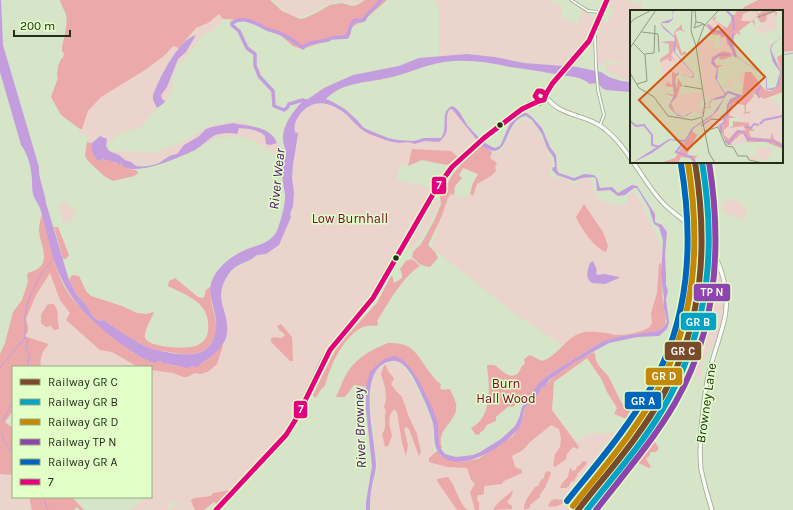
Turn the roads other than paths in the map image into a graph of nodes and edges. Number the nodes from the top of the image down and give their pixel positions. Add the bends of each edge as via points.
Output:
1 (571, 0) edge
2 (607, 0) edge
3 (601, 12) junction
4 (596, 36) dead end
5 (554, 82) junction
6 (540, 91) junction
7 (546, 95) junction
8 (539, 100) junction
9 (551, 103) junction
10 (600, 125) junction
11 (468, 152) junction
12 (630, 157) edge
13 (634, 163) edge
14 (216, 510) edge
15 (220, 510) edge
16 (712, 510) edge

1 - 3 street via 588,11
2 - 3 highway
3 - 5 highway via 589,41
4 - 10 street via 596,69 604,116
5 - 6 highway
5 - 7 highway
6 - 7 highway
6 - 8 highway via 537,93
7 - 8 highway via 544,100
7 - 9 main road
8 - 9 main road
8 - 11 highway via 518,112
9 - 10 main road via 559,109
10 - 12 main road via 622,145
11 - 14 highway via 452,167 436,189 373,298 330,350 296,420
11 - 15 highway via 445,181 376,298 332,352 291,432
13 - 16 main road, Browney Lane via 659,199 706,241 724,278 725,315 707,381 700,444 702,474

